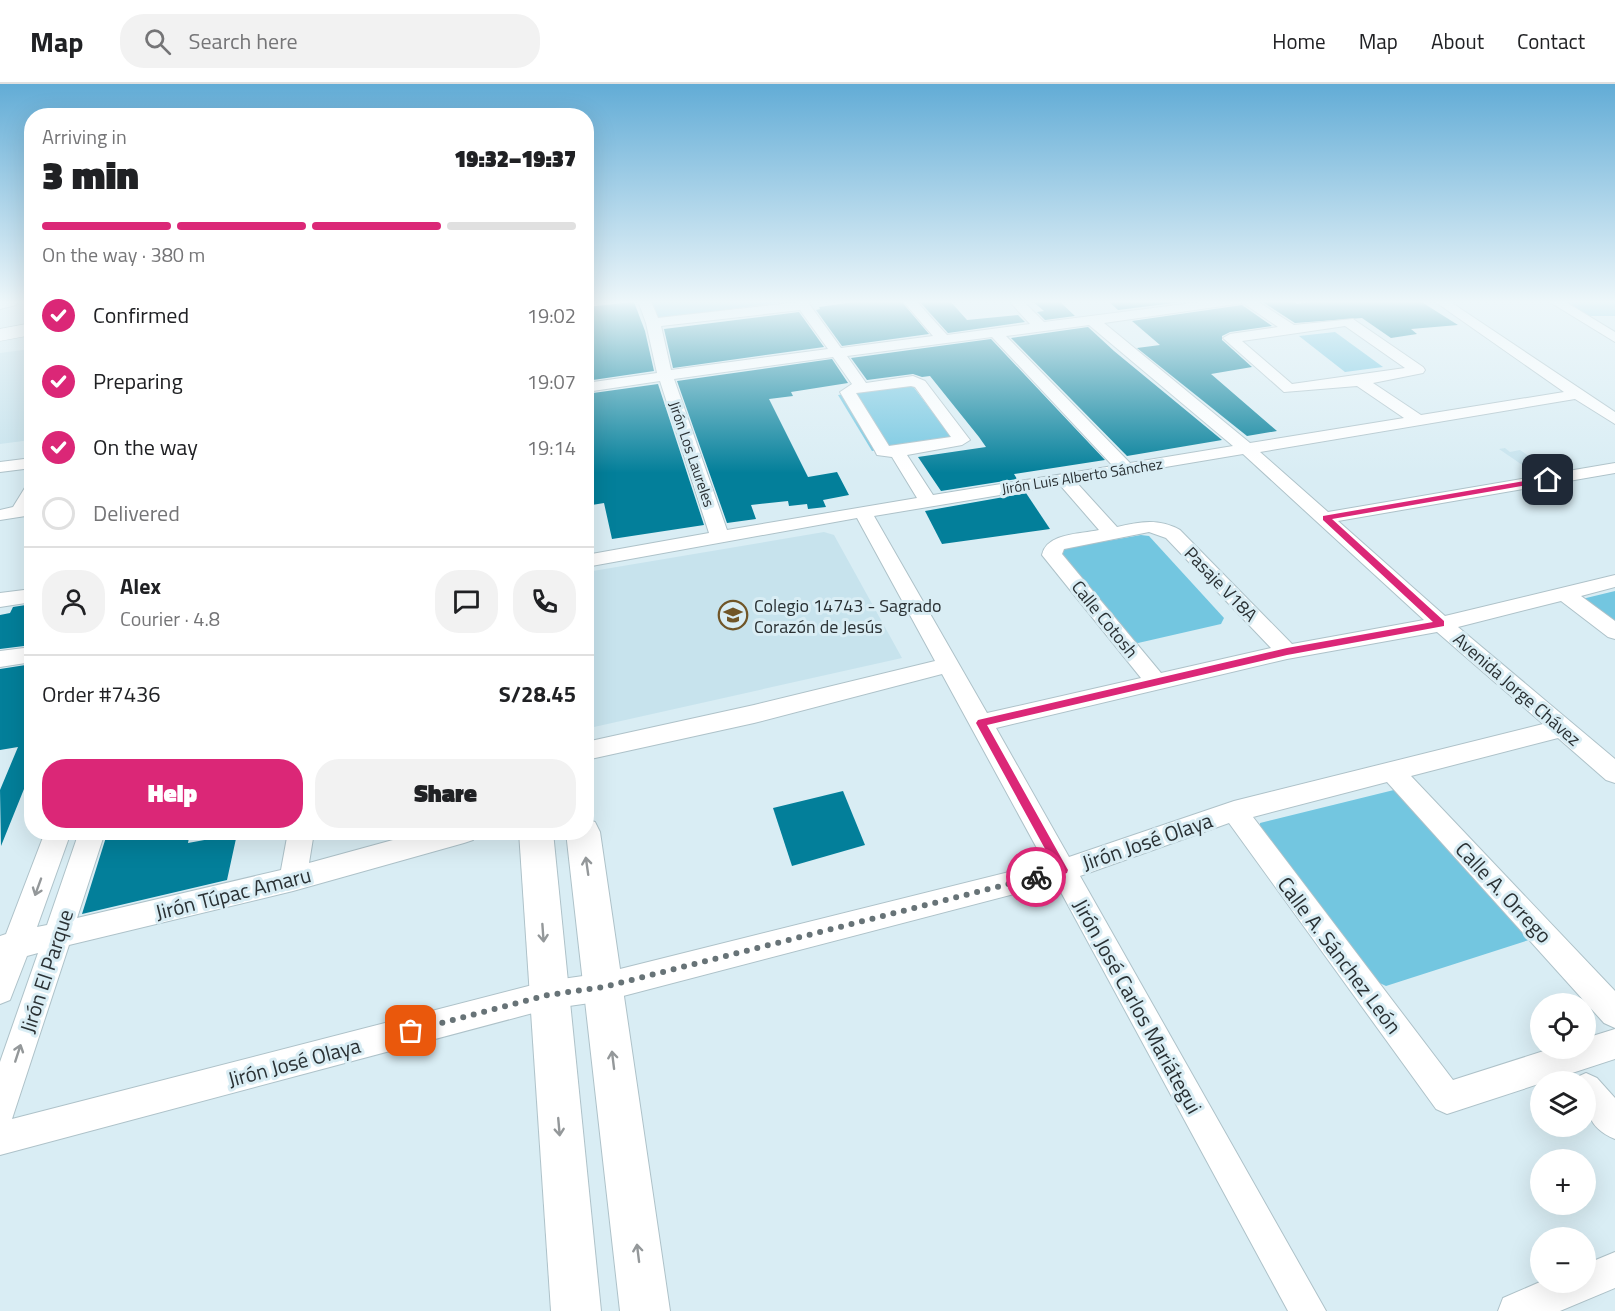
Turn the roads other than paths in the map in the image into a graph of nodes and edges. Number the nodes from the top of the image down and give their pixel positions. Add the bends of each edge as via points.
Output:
1 (661, 358) edge
2 (785, 358) edge
3 (842, 358) edge
4 (1020, 358) edge
5 (1138, 358) edge
6 (1253, 358) edge
7 (1401, 358) edge
8 (1525, 358) edge
9 (665, 375) junction
10 (1360, 381) junction
11 (594, 387) edge
12 (861, 387) junction
13 (1578, 394) junction
14 (1615, 419) edge
15 (1418, 420) junction
16 (1247, 449) junction
17 (897, 452) junction
18 (24, 464) edge
19 (0, 467) edge
20 (1615, 468) edge
21 (1126, 469) junction
22 (1064, 478) junction
23 (928, 501) junction
24 (24, 511) edge
25 (863, 512) junction
26 (0, 515) edge
27 (1326, 518) junction
28 (1112, 533) junction
29 (720, 538) junction
30 (594, 560) edge
31 (1615, 581) edge
32 (1564, 593) junction
33 (24, 596) edge
34 (0, 600) edge
35 (1441, 624) junction
36 (1615, 632) edge
37 (1287, 652) junction
38 (24, 655) edge
39 (0, 659) edge
40 (948, 665) junction
41 (1157, 683) junction
42 (981, 723) junction
43 (1562, 728) junction
44 (594, 749) edge
45 (1393, 772) junction
46 (1615, 773) edge
47 (1234, 812) junction
48 (55, 840) edge
49 (89, 840) edge
50 (300, 840) edge
51 (435, 840) edge
52 (537, 840) edge
53 (584, 840) edge
54 (1063, 870) junction
55 (293, 879) junction
56 (56, 936) junction
57 (8, 947) edge
58 (604, 987) junction
59 (0, 990) edge
60 (548, 995) junction
61 (1615, 1013) edge
62 (1615, 1044) edge
63 (1570, 1071) edge
64 (1530, 1080) edge
65 (1596, 1101) edge
66 (0, 1109) edge
67 (1615, 1123) edge
68 (0, 1139) edge
69 (1615, 1270) edge
70 (1596, 1278) edge
71 (1559, 1293) edge
72 (576, 1311) edge
73 (645, 1311) edge
74 (1308, 1311) edge
75 (1516, 1311) edge

1 - 9 street, Jirón Los Laureles
2 - 9 street
3 - 12 street
4 - 21 street
5 - 16 street, Avenida Jorge Chávez
6 - 10 street via 1289,389
7 - 10 street via 1418,370
8 - 13 street
9 - 11 street
9 - 29 street, Jirón Los Laureles
10 - 15 street
12 - 17 street via 848,392 883,451
12 - 17 street via 916,382 962,438 959,442
13 - 14 street
13 - 15 street, Jirón Luis Alberto Sánchez
15 - 16 street, Jirón Luis Alberto Sánchez
16 - 21 street, Jirón Luis Alberto Sánchez
16 - 27 street, Avenida Jorge Chávez
17 - 23 street
18 - 19 street
20 - 27 street
21 - 22 street, Jirón Luis Alberto Sánchez
22 - 23 street, Jirón Luis Alberto Sánchez
22 - 28 street
23 - 25 street, Jirón Luis Alberto Sánchez
24 - 26 street
25 - 29 street, Jirón Luis Alberto Sánchez
25 - 40 street, Jirón José Carlos Mariátegui
27 - 35 street, Avenida Jorge Chávez
28 - 37 street, Pasaje V18A via 1149,526 1173,534
28 - 41 street, Calle Cotosh via 1058,544 1052,555
29 - 30 street, Jirón Luis Alberto Sánchez
31 - 32 street
32 - 35 street
32 - 36 street
33 - 34 street
35 - 37 street
35 - 43 street, Avenida Jorge Chávez
37 - 41 street
38 - 39 street
40 - 42 street, Jirón José Carlos Mariátegui
40 - 44 street
41 - 42 street
42 - 54 street, Jirón José Carlos Mariátegui
43 - 45 street, Jirón José Olaya
43 - 46 street, Avenida Jorge Chávez
45 - 47 street, Jirón José Olaya
45 - 61 street, Calle A. Orrego
47 - 54 street, Jirón José Olaya
47 - 64 street, Calle A. Sánchez León via 1447,1098
48 -> 57 street, Jirón El Parque
49 - 56 street, Jirón El Parque
50 - 55 street
51 - 55 street, Jirón Túpac Amaru
52 -> 60 main road
58 -> 53 main road
54 - 58 street, Jirón José Olaya
54 - 74 street, Jirón José Carlos Mariátegui
55 - 56 street, Jirón Túpac Amaru
56 - 57 street, Jirón Túpac Amaru
66 -> 56 street, Jirón El Parque
57 - 59 street, Jirón El Parque
58 - 60 street, Jirón José Olaya
73 -> 58 main road
60 - 68 street, Jirón José Olaya
60 -> 72 main road
62 - 63 street
65 - 67 street
69 - 70 street
71 - 75 street

